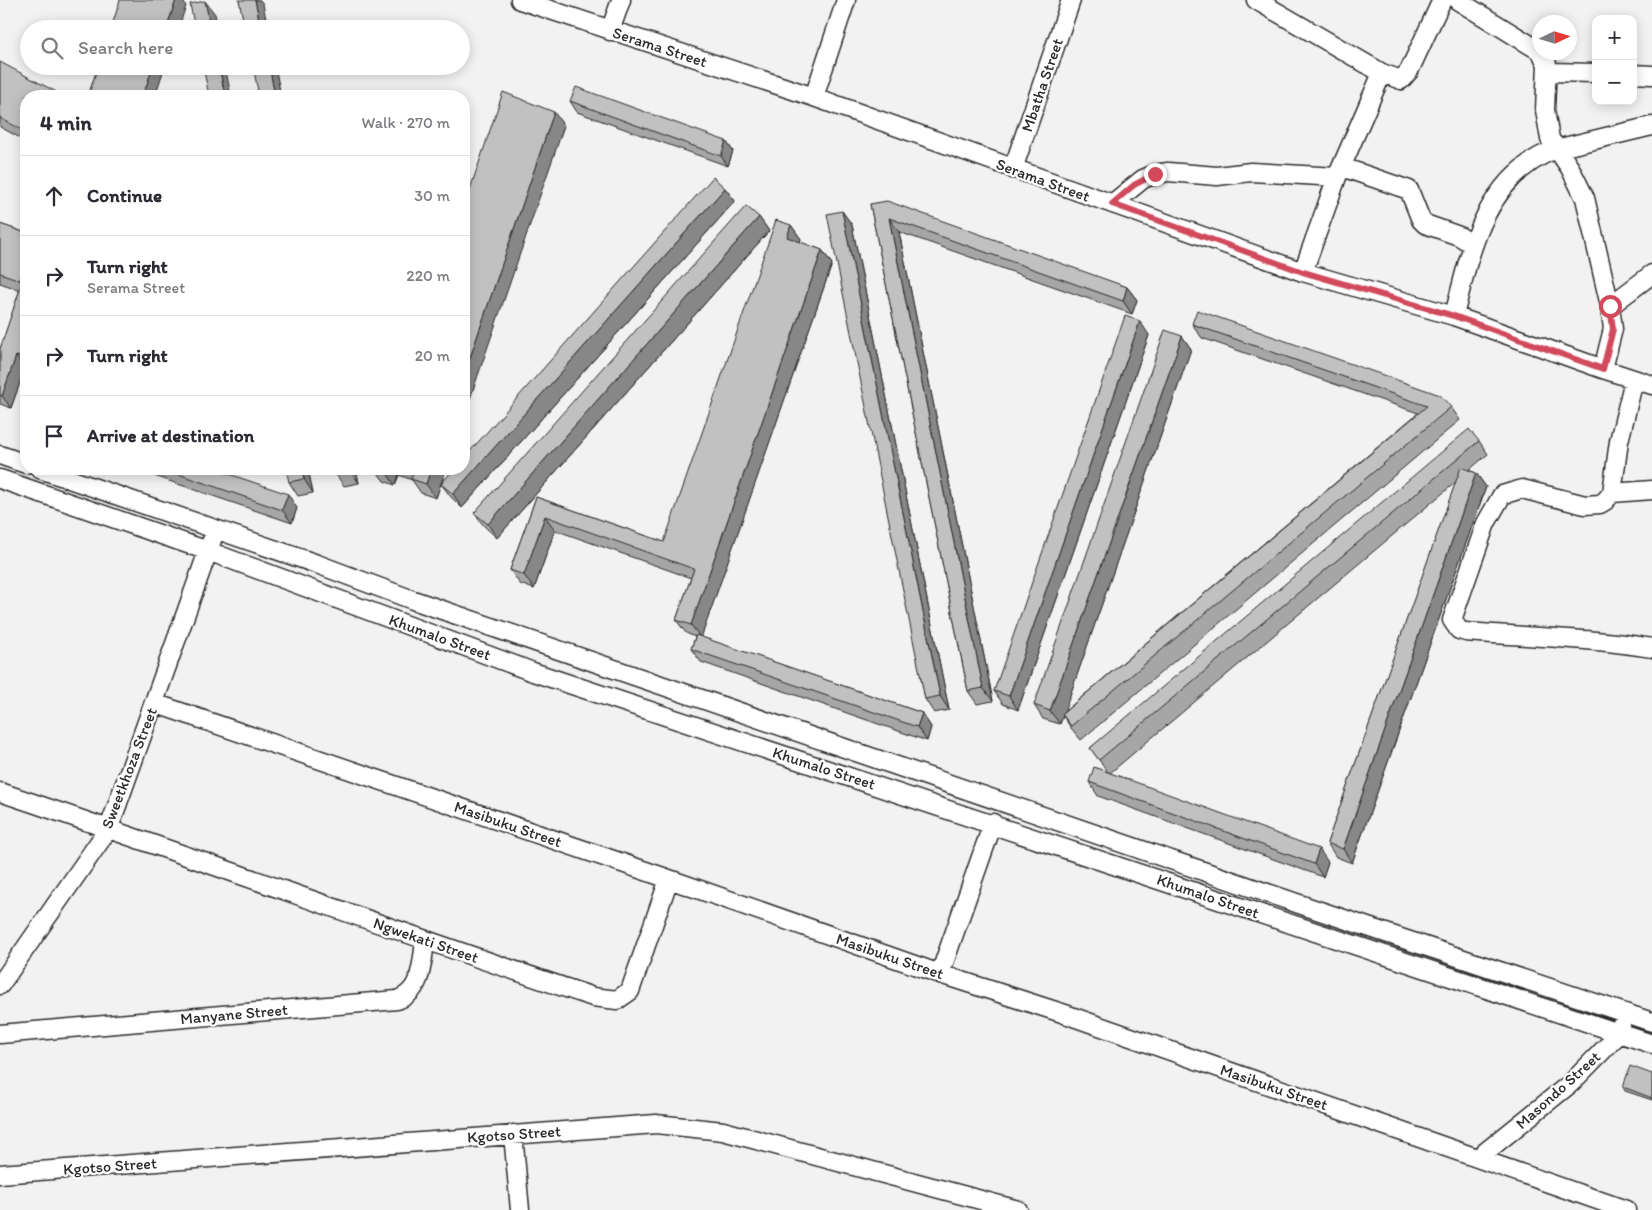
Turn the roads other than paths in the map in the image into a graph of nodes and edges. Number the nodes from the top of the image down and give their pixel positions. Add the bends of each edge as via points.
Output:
1 (520, 0) edge
2 (621, 0) edge
3 (846, 0) edge
4 (1071, 0) edge
5 (1256, 0) edge
6 (1442, 0) edge
7 (1458, 0) edge
8 (610, 31) junction
9 (1532, 47) edge
10 (1545, 60) edge
11 (1547, 72) junction
12 (1382, 73) junction
13 (1592, 73) edge
14 (1637, 74) edge
15 (1652, 75) edge
16 (814, 98) junction
17 (1652, 126) edge
18 (1556, 149) junction
19 (1013, 169) junction
20 (1339, 172) junction
21 (1112, 204) junction
22 (1472, 244) junction
23 (1303, 272) junction
24 (1652, 274) edge
25 (1610, 306) junction
26 (1454, 316) junction
27 (1603, 369) junction
28 (1634, 380) junction
29 (1652, 384) edge
30 (0, 455) edge
31 (20, 462) edge
32 (58, 475) edge
33 (0, 479) edge
34 (1652, 490) edge
35 (1612, 493) junction
36 (215, 529) junction
37 (208, 551) junction
38 (1652, 648) edge
39 (154, 704) junction
40 (0, 792) edge
41 (993, 823) junction
42 (109, 828) junction
43 (1107, 837) junction
44 (1062, 846) junction
45 (669, 879) junction
46 (425, 941) junction
47 (940, 974) junction
48 (0, 985) edge
49 (1624, 1013) junction
50 (1652, 1022) edge
51 (0, 1034) edge
52 (1619, 1034) junction
53 (1652, 1044) edge
54 (514, 1134) junction
55 (1478, 1158) junction
56 (0, 1174) edge
57 (520, 1210) edge
58 (1018, 1210) edge
59 (1626, 1210) edge

1 - 8 street, Serama Street
2 - 8 street
3 - 16 street
4 - 19 street, Mbatha Street
5 - 12 street
6 - 12 street via 1405,76 1401,80
7 - 9 street
8 - 16 street, Serama Street
10 - 11 street
11 - 13 street
11 - 18 street via 1547,124
12 - 20 street
14 - 15 street
16 - 19 street, Serama Street
17 - 18 street
18 - 22 street via 1533,160 1499,192
18 - 25 street via 1585,198
19 - 21 street, Serama Street
20 - 21 street via 1251,172 1217,176 1168,172 1143,179
20 - 22 street via 1409,190 1425,224
20 - 23 street
21 - 23 street, Serama Street
22 - 26 street
23 - 26 street, Serama Street
24 - 25 street
25 - 27 street via 1613,329
26 - 27 street, Serama Street
27 - 28 street, Serama Street
28 - 29 street, Serama Street
28 - 35 street via 1619,442
30 - 31 street
32 - 36 street, Khumalo Street
33 - 37 street, Khumalo Street
34 - 35 street
35 - 38 street via 1605,501 1594,505 1533,490 1515,489 1502,494 1486,523 1453,616 1453,625 1466,632 1595,639
36 - 37 street, Sweetkhoza Street
36 - 43 street, Khumalo Street
37 - 39 street, Sweetkhoza Street
37 - 41 street, Khumalo Street via 533,672
39 - 42 street, Sweetkhoza Street
39 - 45 street, Masibuku Street
40 - 42 street, Ngwekati Street
41 - 44 street, Khumalo Street
41 - 47 street
42 - 46 street, Ngwekati Street
42 - 48 street, Sweetkhoza Street
43 - 44 street
43 - 49 street, Khumalo Street
44 - 52 street, Khumalo Street
45 - 46 street, Ngwekati Street via 634,982 626,995 617,1000 593,996
45 - 47 street, Masibuku Street
46 - 51 street, Manyane Street via 417,982 406,998 397,1000
47 - 55 street, Masibuku Street via 1062,1013
49 - 50 street, Khumalo Street
49 - 52 street
52 - 53 street, Khumalo Street
52 - 55 street, Masondo Street via 1546,1105
54 - 56 street, Kgotso Street
54 - 57 street
54 - 58 street, Kgotso Street via 656,1124 704,1128
55 - 59 street, Masibuku Street

